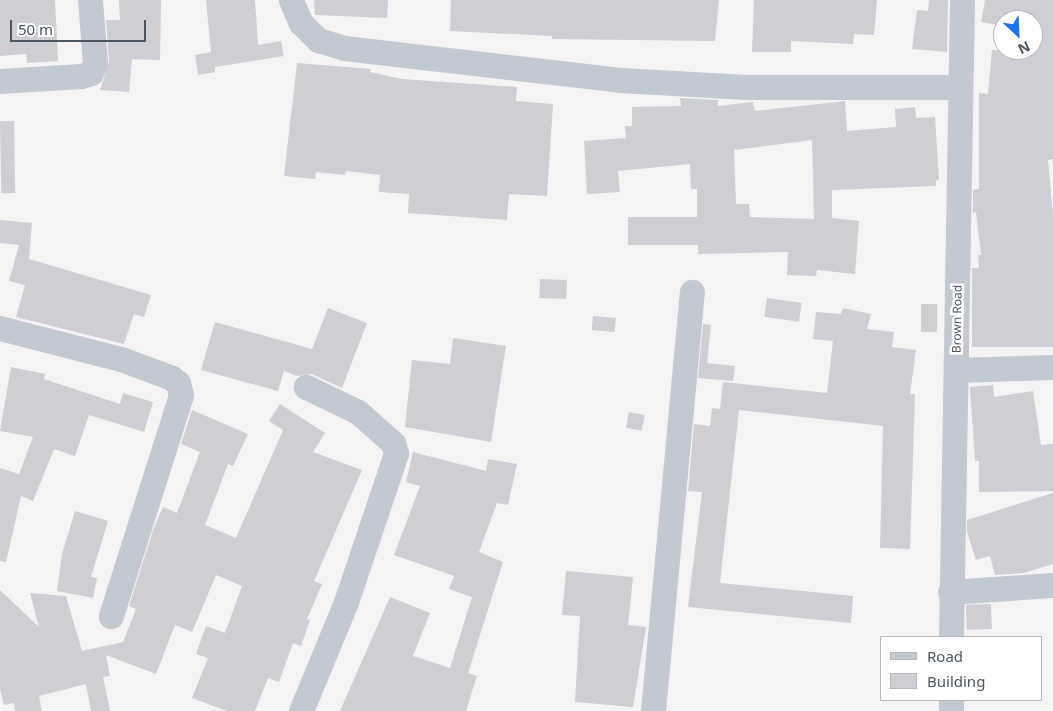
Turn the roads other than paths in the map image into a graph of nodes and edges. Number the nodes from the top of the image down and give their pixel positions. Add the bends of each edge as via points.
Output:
1 (90, 0) edge
2 (291, 0) edge
3 (962, 0) edge
4 (0, 81) edge
5 (960, 87) junction
6 (692, 292) dead end
7 (0, 328) edge
8 (1053, 367) edge
9 (956, 370) junction
10 (306, 387) dead end
11 (1053, 585) edge
12 (950, 592) junction
13 (111, 616) dead end
14 (951, 636) edge
15 (301, 711) edge
16 (653, 711) edge

1 - 4 street via 95,63 91,73
2 - 5 street via 301,23 318,40 344,48 620,80 746,87
3 - 5 street, Brown Road
5 - 9 street, Brown Road
6 - 16 street
7 - 13 street via 121,358 178,383 181,395
8 - 9 street
9 - 12 street, Brown Road
10 - 15 street via 358,412 393,443 396,453 346,602
11 - 12 street
12 - 14 street, Brown Road

